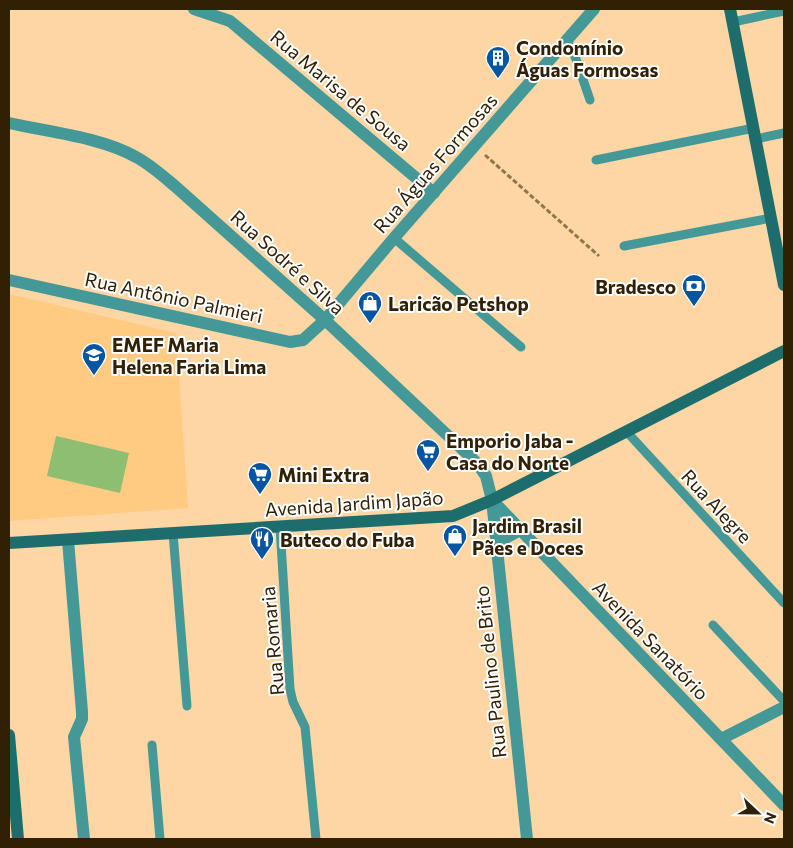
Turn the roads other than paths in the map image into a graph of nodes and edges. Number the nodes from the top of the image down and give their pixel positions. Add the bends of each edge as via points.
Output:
1 (194, 9) edge
2 (594, 9) edge
3 (730, 9) edge
4 (784, 11) edge
5 (733, 22) junction
6 (567, 40) junction
7 (590, 100) dead end
8 (9, 123) edge
9 (784, 133) edge
10 (755, 134) junction
11 (596, 160) dead end
12 (434, 192) junction
13 (771, 218) junction
14 (394, 238) junction
15 (624, 246) dead end
16 (9, 280) edge
17 (784, 284) edge
18 (325, 320) junction
19 (521, 347) dead end
20 (784, 351) edge
21 (626, 431) junction
22 (492, 500) junction
23 (280, 526) junction
24 (520, 530) junction
25 (173, 533) junction
26 (68, 540) junction
27 (9, 543) edge
28 (495, 544) junction
29 (784, 603) edge
30 (713, 625) dead end
31 (784, 701) edge
32 (187, 706) dead end
33 (784, 708) edge
34 (9, 735) edge
35 (721, 739) junction
36 (152, 745) dead end
37 (784, 805) edge
38 (18, 839) edge
39 (84, 839) edge
40 (160, 839) edge
41 (316, 839) edge
42 (527, 839) edge

1 - 12 street, Rua Marisa de Sousa via 230,21
2 - 6 street, Rua Águas Formosas
3 - 5 main road
4 - 5 lane
5 - 10 main road
6 - 7 lane
6 - 12 street, Rua Águas Formosas
8 - 18 street, Rua Sodré e Silva via 98,143 134,156 154,168
9 - 10 lane
10 - 11 lane
10 - 13 main road
12 - 14 street, Rua Águas Formosas
13 - 15 lane
13 - 17 main road
14 - 18 street, Rua Águas Formosas
14 - 19 lane
16 - 18 street, Rua Antônio Palmieri via 290,342 303,340
18 - 22 street, Rua Sodré e Silva via 478,463 486,476
20 - 21 main road, Avenida Jardim Japão
21 - 22 main road, Avenida Jardim Japão
21 - 29 lane, Rua Alegre
22 - 23 main road, Avenida Jardim Japão via 454,516
22 - 24 street, Avenida Sanatório
22 - 28 street, Rua Paulino de Brito
23 - 25 main road, Avenida Jardim Japão
23 - 41 lane, Rua Romaria via 290,689 305,727
24 - 28 street
24 - 35 street, Avenida Sanatório
25 - 26 main road, Avenida Jardim Japão
25 - 32 lane
26 - 27 main road, Avenida Jardim Japão
26 - 39 street via 82,712 74,737
28 - 42 street, Rua Paulino de Brito
30 - 31 lane
33 - 35 street
34 - 38 main road
35 - 37 street, Avenida Sanatório
36 - 40 lane

